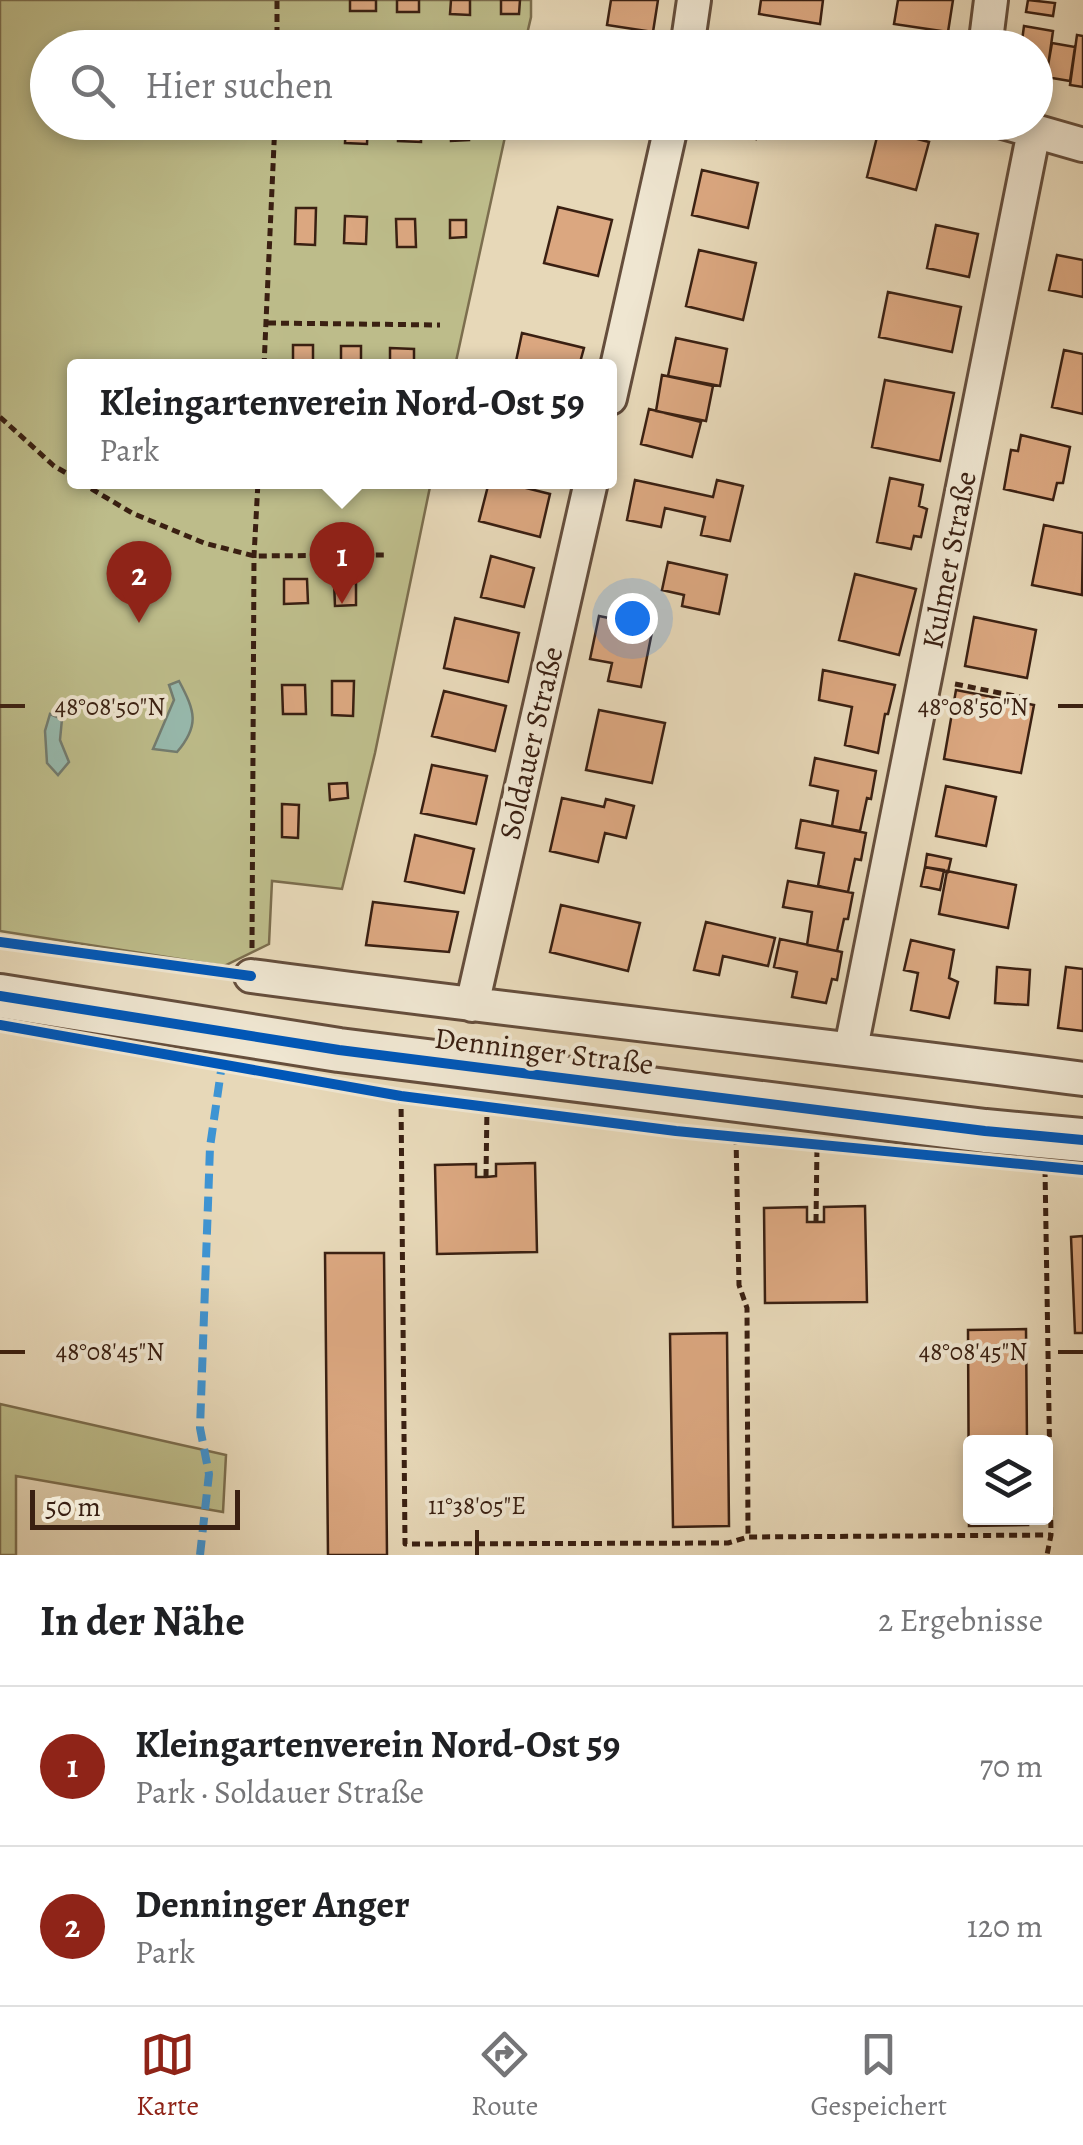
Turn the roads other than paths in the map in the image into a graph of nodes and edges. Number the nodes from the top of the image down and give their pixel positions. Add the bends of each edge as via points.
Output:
1 (694, 0) edge
2 (991, 0) edge
3 (695, 30) edge
4 (987, 30) edge
5 (1053, 137) edge
6 (668, 140) edge
7 (1016, 140) edge
8 (1083, 145) edge
9 (617, 367) edge
10 (588, 489) edge
11 (251, 976) road end
12 (0, 996) edge
13 (472, 1006) junction
14 (852, 1048) junction
15 (1083, 1079) edge
16 (1083, 1140) edge

1 - 3 street
2 - 4 street
5 - 8 street
6 - 9 street
7 - 14 street, Kulmer Straße
10 - 13 street, Soldauer Straße
11 - 13 street, Denninger Straße
12 - 16 street, Denninger Straße via 339,1050
13 - 14 street, Denninger Straße
14 - 15 street, Denninger Straße

